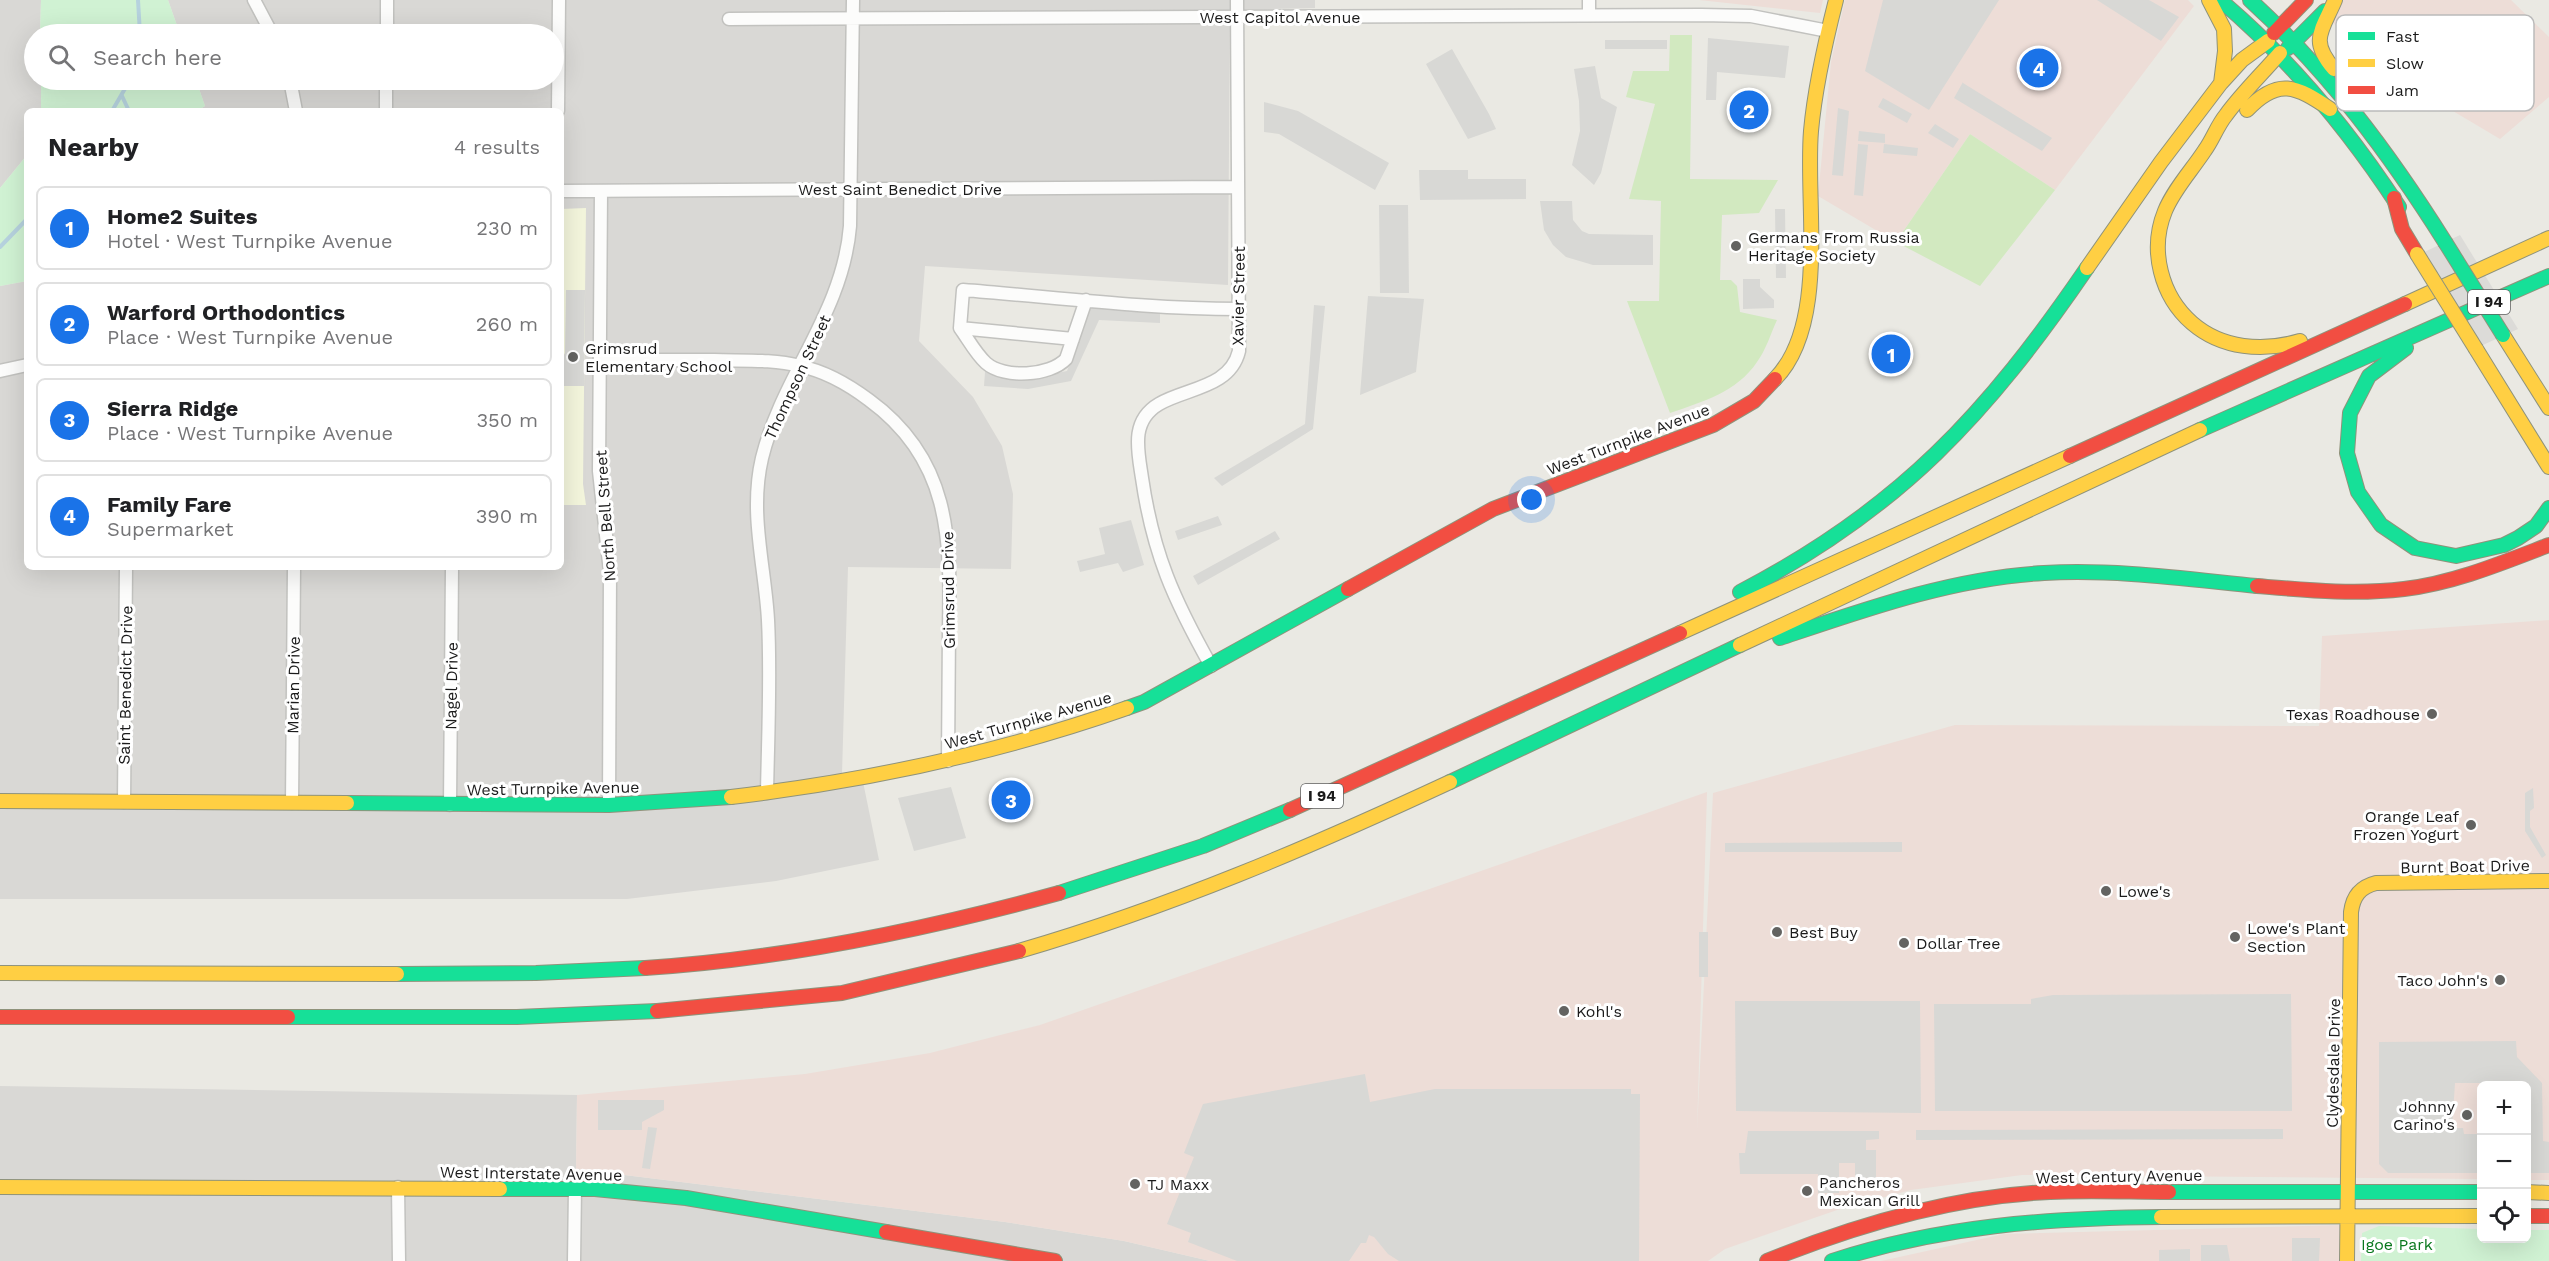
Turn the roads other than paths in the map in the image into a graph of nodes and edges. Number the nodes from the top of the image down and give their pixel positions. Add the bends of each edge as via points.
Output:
1 (254, 0) edge
2 (387, 0) edge
3 (559, 0) edge
4 (853, 0) edge
5 (1237, 0) edge
6 (1589, 0) edge
7 (1836, 0) edge
8 (2209, 0) edge
9 (2220, 0) edge
10 (2250, 0) edge
11 (2306, 0) edge
12 (2334, 0) edge
13 (1589, 15) junction
14 (1237, 17) junction
15 (852, 18) junction
16 (729, 19) dead end
17 (267, 24) edge
18 (387, 24) edge
19 (559, 24) edge
20 (2280, 27) junction
21 (1828, 31) junction
22 (2268, 41) junction
23 (2296, 42) junction
24 (2280, 53) junction
25 (2336, 73) edge
26 (2221, 83) junction
27 (2336, 87) edge
28 (292, 90) edge
29 (386, 90) edge
30 (558, 90) edge
31 (295, 108) edge
32 (386, 108) edge
33 (558, 108) edge
34 (2330, 109) junction
35 (2356, 111) edge
36 (2206, 150) junction
37 (1238, 187) junction
38 (851, 190) junction
39 (564, 191) edge
40 (601, 191) junction
41 (2549, 228) edge
42 (2549, 238) edge
43 (2549, 276) edge
44 (1086, 300) junction
45 (1239, 309) junction
46 (2469, 311) junction
47 (960, 328) junction
48 (1072, 339) junction
49 (2480, 347) junction
50 (600, 360) junction
51 (24, 366) edge
52 (801, 366) junction
53 (0, 371) edge
54 (2549, 408) edge
55 (2549, 448) edge
56 (2549, 467) edge
57 (2549, 508) edge
58 (2549, 539) edge
59 (2549, 545) edge
60 (2518, 556) junction
61 (126, 570) edge
62 (294, 570) edge
63 (452, 570) edge
64 (1210, 666) junction
65 (1673, 678) junction
66 (948, 761) junction
67 (767, 793) junction
68 (1327, 794) junction
69 (0, 801) edge
70 (124, 802) junction
71 (292, 803) junction
72 (450, 805) junction
73 (609, 805) junction
74 (2549, 881) edge
75 (2381, 883) joint
76 (0, 973) edge
77 (0, 1017) edge
78 (0, 1187) edge
79 (398, 1187) junction
80 (575, 1188) junction
81 (2348, 1190) junction
82 (2477, 1192) edge
83 (2531, 1192) edge
84 (2549, 1192) edge
85 (2347, 1216) junction
86 (2477, 1216) edge
87 (2531, 1216) edge
88 (2549, 1216) edge
89 (399, 1261) edge
90 (574, 1261) edge
91 (1055, 1261) edge
92 (1767, 1261) edge
93 (1832, 1261) edge
94 (2347, 1261) edge

1 - 17 street
2 - 18 street
3 - 19 street
4 - 15 street, Thompson Street
5 - 14 street, Xavier Street
6 - 13 street
7 - 21 main road, West Turnpike Avenue
8 - 26 main road via 2221,20 2225,37
9 - 22 main road
10 - 20 main road
11 - 20 main road
12 - 23 main road
12 - 25 main road via 2319,39 2321,54
13 - 14 street, West Capitol Avenue
13 - 21 street, West Capitol Avenue via 1751,16
14 - 15 street, West Capitol Avenue
14 - 37 street, Xavier Street
15 - 16 street, West Capitol Avenue
15 - 38 street, Thompson Street
20 - 22 main road
20 - 23 main road
21 - 64 main road, West Turnpike Avenue via 1810,147 1806,318 1791,359 1771,386 1744,409 1713,425 1493,509
22 - 24 main road
22 - 26 main road via 2242,60
23 - 24 main road
23 - 27 main road
24 - 34 main road
24 - 36 main road via 2218,125
26 - 68 main road via 2007,379 1948,444 1880,505 1773,575
28 - 31 street
29 - 32 street
30 - 33 street
34 - 36 main road via 2298,89 2271,88
34 - 49 main road, bridge via 2394,198 2403,229
35 - 54 main road, bridge via 2393,160
36 - 41 main road via 2164,213 2158,238 2160,264 2169,295 2187,319 2212,336 2243,346 2273,348 2299,341
37 - 38 street, West Saint Benedict Drive
37 - 45 street, Xavier Street
38 - 40 street, West Saint Benedict Drive
38 - 52 street, Thompson Street via 846,262 834,298
39 - 40 street, West Saint Benedict Drive
40 - 50 street, North Bell Street
42 - 68 main road, I 94
43 - 46 main road, I 94
44 - 45 street
44 - 47 street via 963,290
44 - 48 street
45 - 64 street, Xavier Street via 1239,351 1230,370 1211,383 1151,409 1142,420 1137,440 1148,519 1158,556 1172,594
46 - 57 main road via 2447,329 2400,352 2367,382 2349,421 2346,452 2352,479 2361,501 2384,528 2404,543 2446,555 2474,554 2501,546 2534,528
46 - 65 main road, I 94 via 2235,414 1787,621
47 - 48 street
47 - 48 street via 987,363 999,370 1037,374 1059,366 1066,359
49 - 55 main road
49 - 56 main road
50 - 52 street, Grimsrud Drive via 763,361
50 - 73 street, North Bell Street via 599,483 611,583
51 - 53 street
52 - 66 street, Grimsrud Drive via 850,387 889,416 920,453 939,492 950,555
52 - 67 street, Thompson Street via 770,433 757,489 769,629
58 - 60 main road
59 - 60 main road
60 - 65 main road via 2438,584 2385,591 2328,590 2123,572 1984,578 1910,594 1765,642
61 - 70 street, Saint Benedict Drive
62 - 71 street, Marian Drive
63 - 72 street, Nagel Drive
64 - 66 main road, West Turnpike Avenue via 1163,693 1102,718
65 - 77 main road, I 94 via 1389,810 1197,893 1091,930 987,960 842,993 681,1010 517,1017
66 - 67 main road, West Turnpike Avenue
67 - 73 main road, West Turnpike Avenue
68 - 76 main road, I 94 via 1193,849 1052,896 919,930 773,956 570,973
69 - 70 main road, West Turnpike Avenue
70 - 71 main road, West Turnpike Avenue
71 - 72 main road, West Turnpike Avenue
72 - 73 main road, West Turnpike Avenue
74 - 75 main road, Burnt Boat Drive
75 - 81 main road, Clydesdale Drive via 2361,889 2352,906
78 - 79 main road, West Interstate Avenue
79 - 80 main road, West Interstate Avenue
79 - 89 street
80 - 90 street
80 - 91 main road, West Interstate Avenue via 686,1198
81 - 82 main road, West Century Avenue
81 - 85 main road, Clydesdale Drive
81 - 92 main road, West Century Avenue via 2049,1192 1986,1198 1873,1221
83 - 84 main road
85 - 86 main road
85 - 93 main road via 2061,1218 1904,1239
85 - 94 main road, Clydesdale Drive
87 - 88 main road

